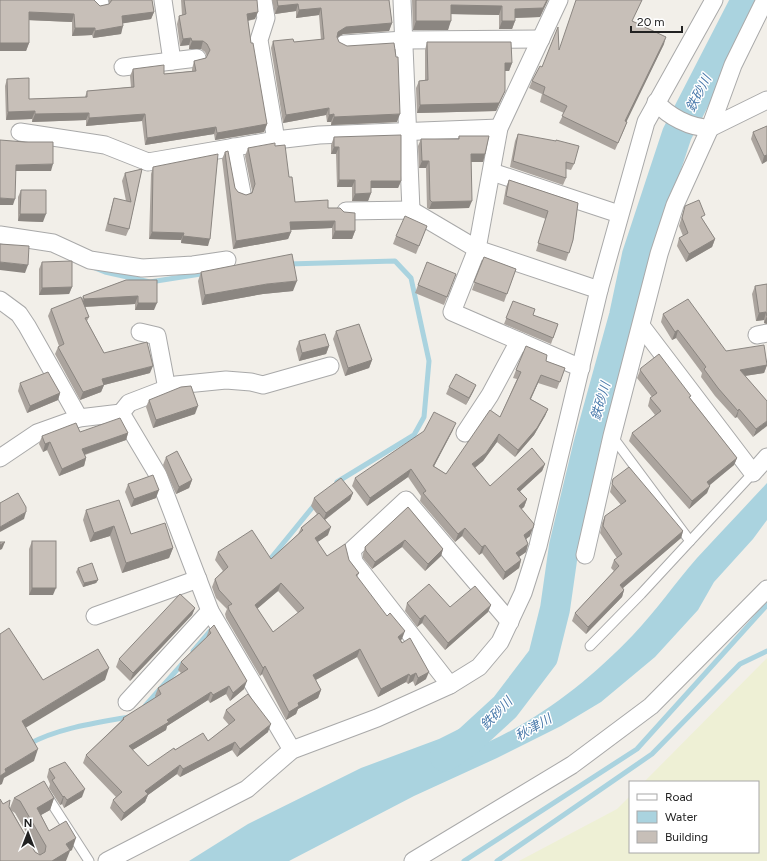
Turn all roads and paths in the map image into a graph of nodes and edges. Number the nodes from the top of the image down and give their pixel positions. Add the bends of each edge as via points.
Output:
1 (163, 0) edge
2 (263, 0) edge
3 (402, 0) edge
4 (560, 0) edge
5 (714, 0) edge
6 (765, 0) edge
7 (541, 39) junction
8 (404, 40) junction
9 (344, 44) edge
10 (197, 58) dead end
11 (172, 61) junction
12 (123, 67) dead end
13 (767, 100) edge
14 (661, 107) junction
15 (499, 128) junction
16 (705, 128) junction
17 (407, 130) junction
18 (20, 132) dead end
19 (276, 140) junction
20 (233, 147) junction
21 (492, 172) junction
22 (242, 193) edge
23 (411, 210) junction
24 (346, 211) edge
25 (620, 214) junction
26 (0, 235) edge
27 (477, 248) junction
28 (227, 260) dead end
29 (600, 290) junction
30 (0, 300) edge
31 (642, 327) junction
32 (140, 332) dead end
33 (518, 341) junction
34 (330, 366) dead end
35 (581, 368) junction
36 (167, 389) junction
37 (121, 413) junction
38 (78, 418) junction
39 (465, 433) dead end
40 (612, 436) junction
41 (767, 457) edge
42 (0, 458) edge
43 (752, 473) junction
44 (690, 541) junction
45 (585, 556) dead end
46 (198, 579) junction
47 (767, 589) edge
48 (210, 611) junction
49 (95, 616) dead end
50 (510, 622) junction
51 (590, 646) dead end
52 (450, 684) junction
53 (127, 702) dead end
54 (292, 750) junction
55 (45, 792) edge
56 (89, 861) edge
57 (107, 861) edge
58 (413, 861) edge

1 - 11 street
2 - 19 street via 266,18 259,40
3 - 8 street
4 - 7 street
5 - 14 street
6 - 16 street
7 - 8 street
7 - 15 street
8 - 9 street
8 - 17 street
10 - 11 street
11 - 12 street
13 - 16 street
14 - 16 street
14 - 25 street via 646,122
15 - 17 street
15 - 21 street
16 - 31 street via 675,205
17 - 19 street
17 - 23 street
18 - 20 street via 105,145 148,162
19 - 20 street
20 - 22 street
21 - 25 street
21 - 27 street
23 - 24 street
23 - 27 street
25 - 29 street
26 - 28 street via 53,243 90,260 142,268
27 - 29 street
27 - 33 street via 452,312
29 - 35 street
30 - 38 street via 18,314 27,326
31 - 40 street
31 - 43 street
32 - 36 street via 157,336
33 - 35 street
33 - 39 street via 490,395
34 - 36 street via 263,385 226,380 176,385
35 - 50 street via 538,546 523,593
36 - 37 street via 129,403
37 - 38 street
37 - 46 street via 158,475
38 - 42 street via 37,433
40 - 44 lane
40 - 45 street
41 - 43 street
43 - 44 lane
44 - 51 lane
46 - 48 street
46 - 49 street
47 - 58 street via 651,706 572,765
48 - 53 street
48 - 54 street
50 - 52 street via 500,642 479,667
50 - 52 street via 406,500 352,550 354,562
52 - 54 street via 377,718
54 - 57 street via 247,789
55 - 56 lane

